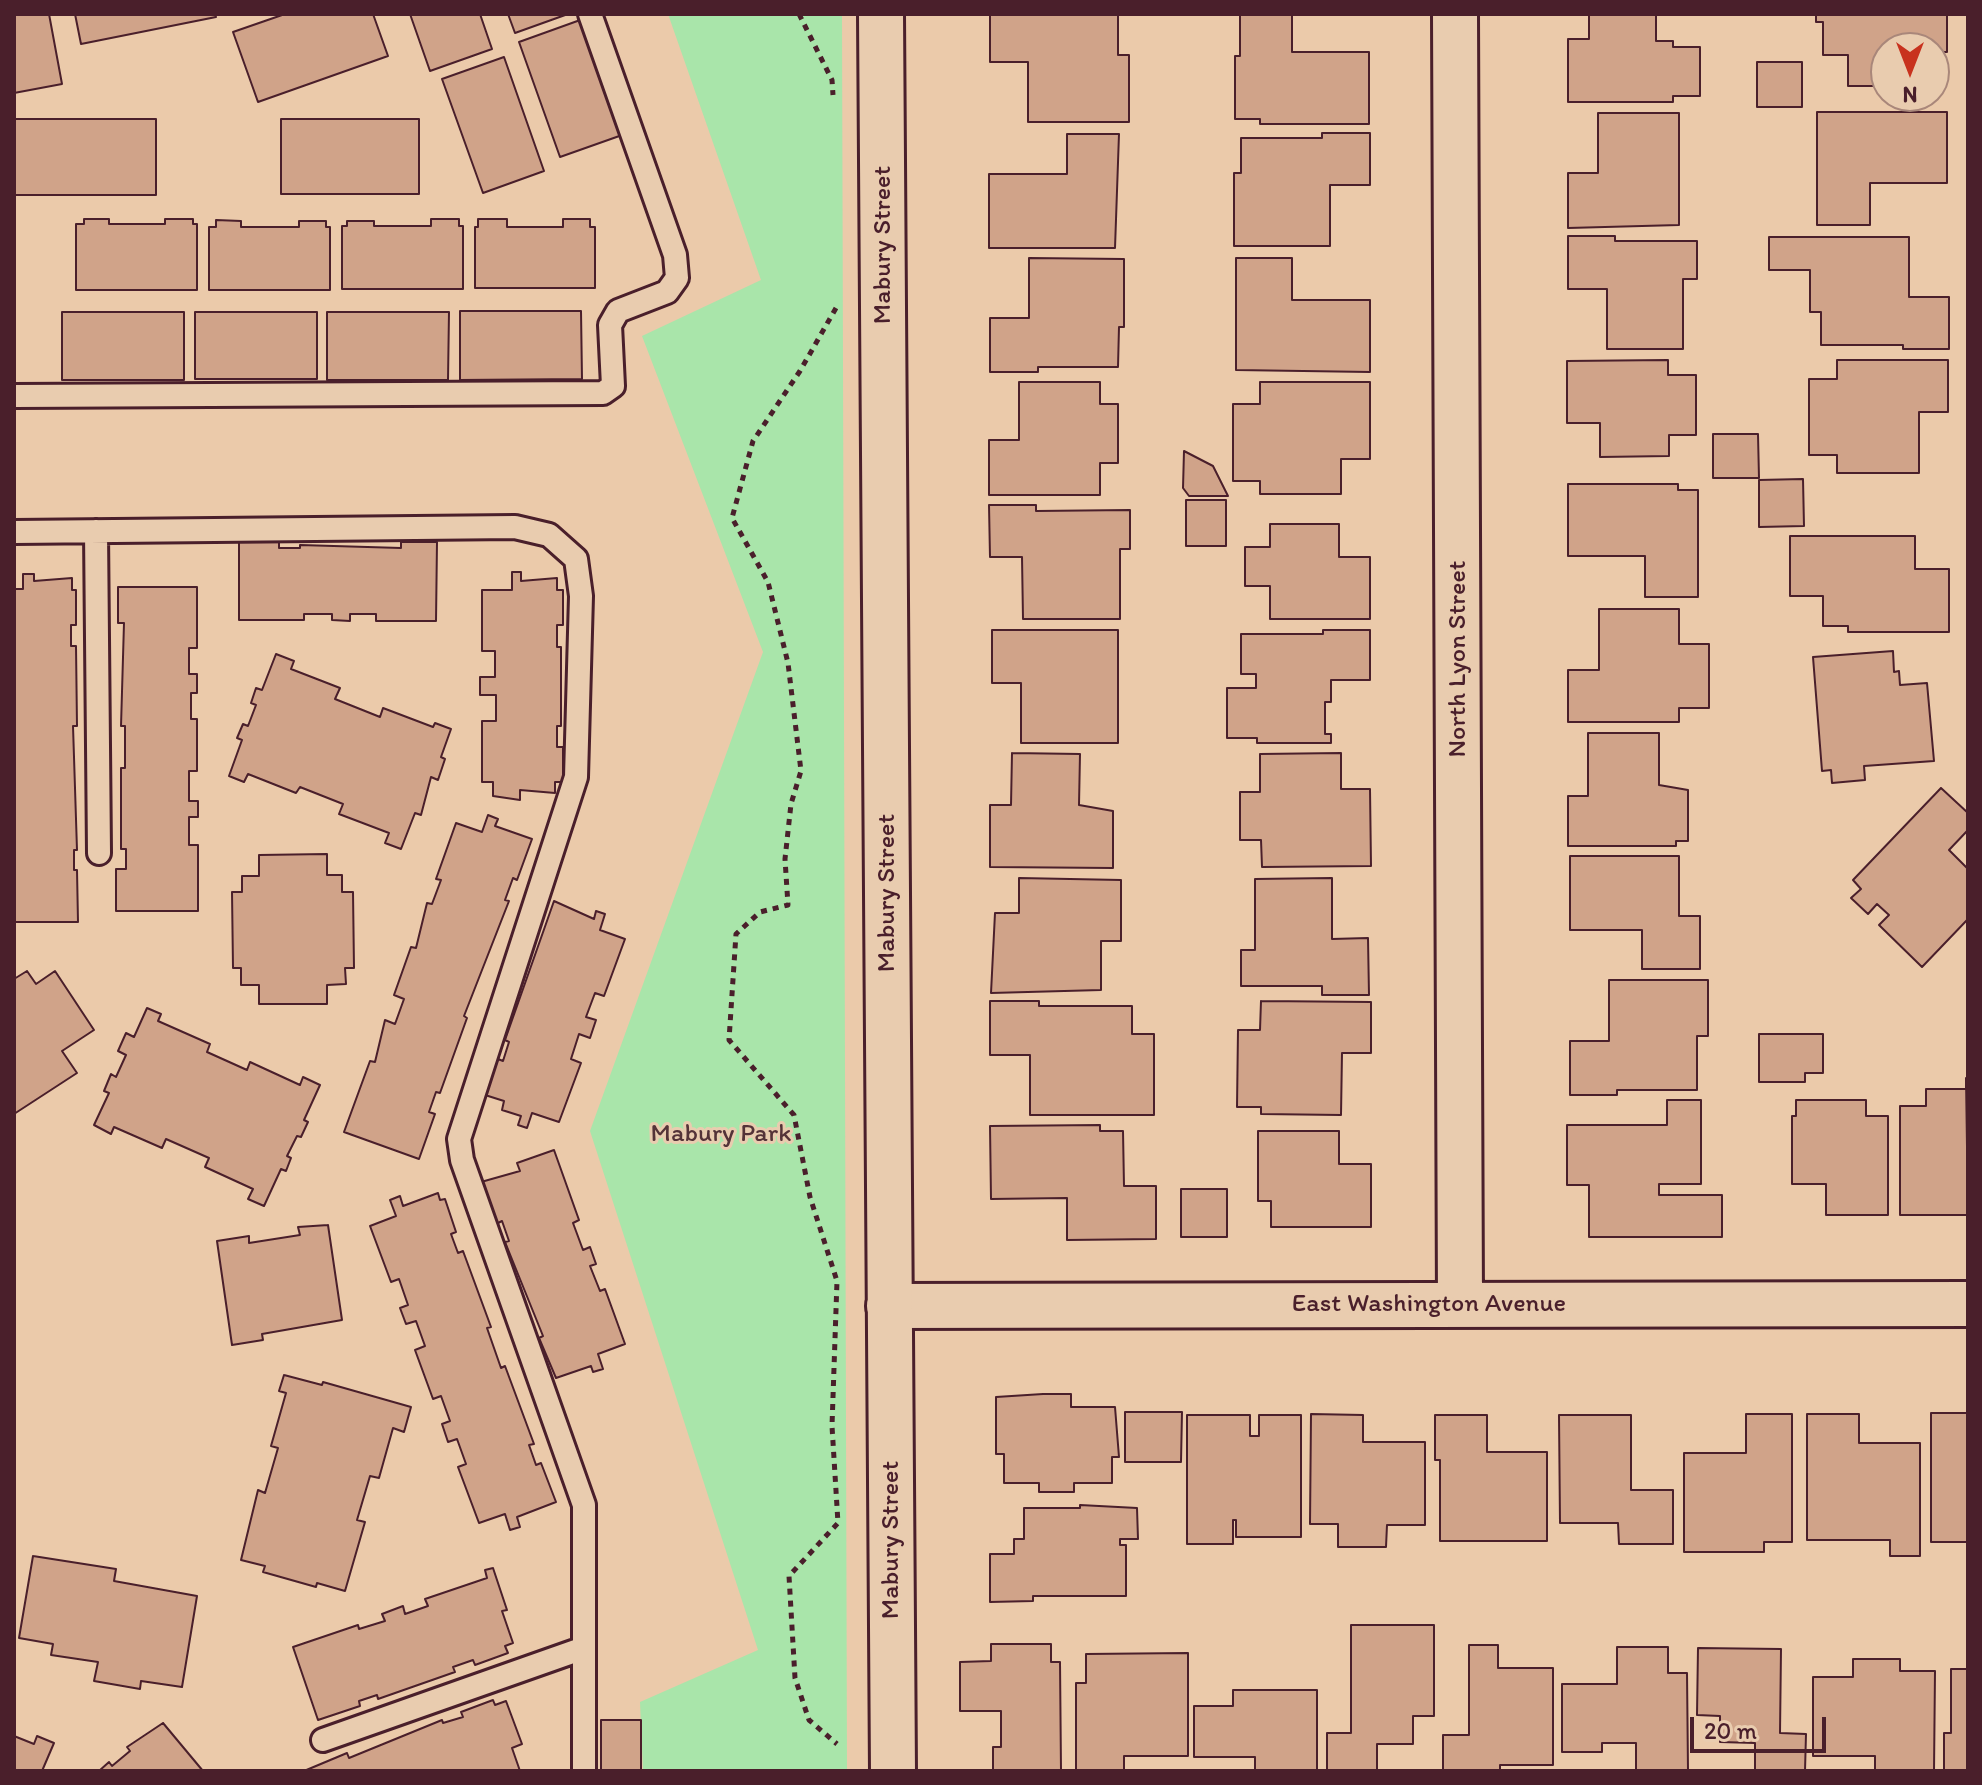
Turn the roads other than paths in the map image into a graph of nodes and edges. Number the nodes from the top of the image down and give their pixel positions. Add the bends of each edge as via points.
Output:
1 (590, 14) edge
2 (881, 14) edge
3 (1455, 14) edge
4 (14, 396) edge
5 (96, 531) junction
6 (14, 532) edge
7 (99, 853) dead end
8 (1460, 1304) junction
9 (1968, 1304) edge
10 (889, 1306) junction
11 (584, 1648) junction
12 (323, 1740) dead end
13 (584, 1771) edge
14 (893, 1771) edge

1 - 4 lane via 675,255 677,278 667,292 618,311 610,325 613,386 603,393
2 - 10 street, Mabury Street
3 - 8 street, North Lyon Street
5 - 6 lane
5 - 7 lane
5 - 11 lane via 515,527 549,535 576,559 581,596 576,777 459,1139 584,1505
8 - 9 street, East Washington Avenue
8 - 10 street, East Washington Avenue
10 - 14 street, Mabury Street
11 - 12 lane
11 - 13 lane

